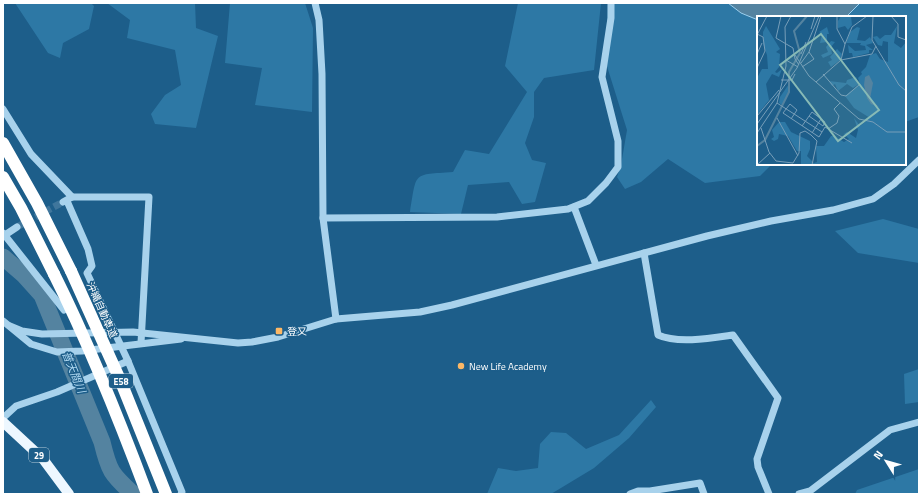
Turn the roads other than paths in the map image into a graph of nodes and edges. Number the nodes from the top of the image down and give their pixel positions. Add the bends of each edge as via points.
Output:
1 (315, 3) edge
2 (611, 3) edge
3 (3, 109) edge
4 (3, 144) edge
5 (919, 160) edge
6 (3, 177) edge
7 (67, 200) junction
8 (574, 207) junction
9 (323, 218) junction
10 (17, 227) tunnel mouth
11 (4, 234) edge
12 (644, 253) junction
13 (596, 265) junction
14 (64, 310) dead end
15 (336, 320) junction
16 (3, 321) edge
17 (10, 326) junction
18 (113, 331) junction
19 (141, 332) junction
20 (191, 338) junction
21 (140, 343) junction
22 (121, 346) junction
23 (128, 362) junction
24 (3, 418) edge
25 (3, 422) edge
26 (919, 422) edge
27 (651, 492) edge
28 (69, 494) edge
29 (147, 494) edge
30 (166, 494) edge
31 (181, 494) edge
32 (630, 494) edge
33 (704, 494) edge
34 (769, 494) edge
35 (799, 494) edge

1 - 9 street via 319,20 322,74
2 - 8 street via 602,77 618,141 618,167 588,201
3 - 7 street via 31,154
4 - 30 highway, 沖縄自動車道 / E58, bridge via 37,203 71,271 121,382
5 - 12 street via 894,184 873,199 833,210 770,221
6 - 29 highway, E58, bridge via 77,320
7 - 18 street via 88,249 92,266 87,273
7 - 19 street via 148,196
8 - 9 street via 497,217
8 - 13 street
9 - 15 street
10 - 11 street
11 - 14 street
12 - 13 street
12 - 34 street via 658,335 666,338 733,335 778,398 757,459
13 - 15 street via 420,312
15 - 20 street via 252,342
16 - 17 street
17 - 18 street via 42,334
17 - 22 street via 31,344 57,352 82,352
18 - 19 street
18 - 22 street
19 - 20 street
19 - 21 street
20 - 21 street
21 - 22 street
22 - 23 street
23 - 24 street via 88,380 16,406
23 - 31 street
25 - 28 main road, 29 via 43,459
26 - 35 street via 890,430 810,491
27 - 32 street via 638,491
27 - 33 street via 700,483

